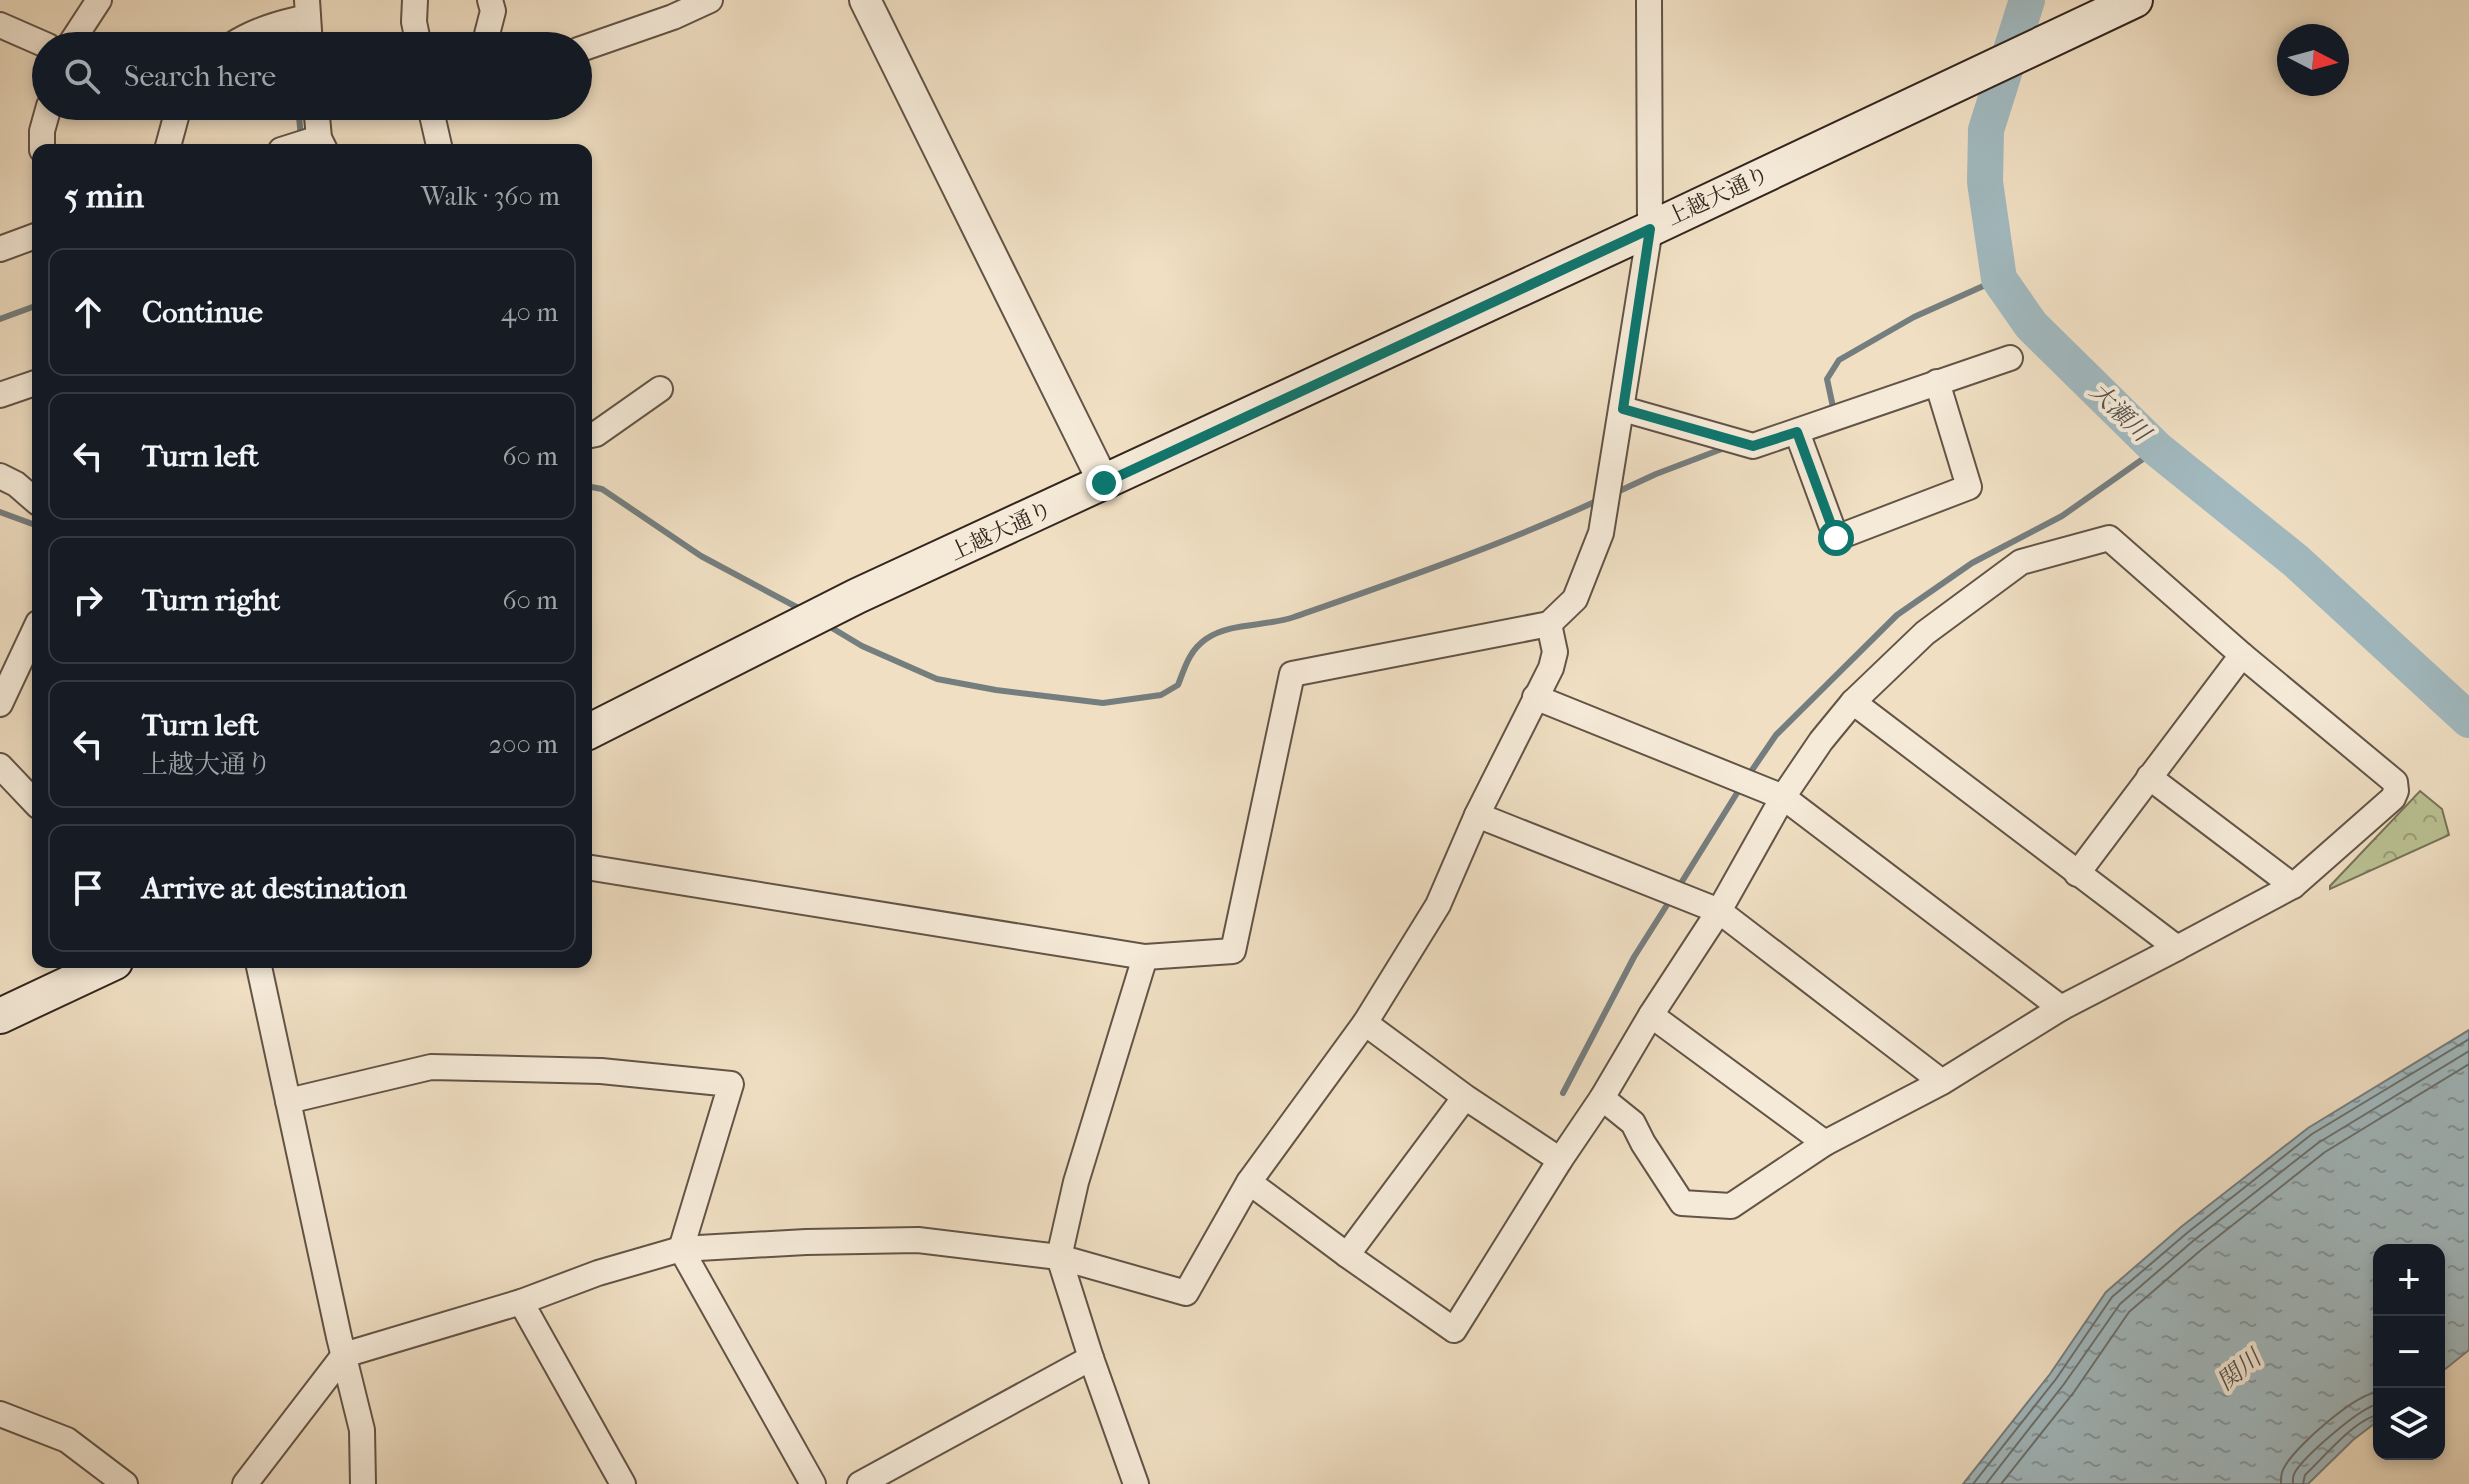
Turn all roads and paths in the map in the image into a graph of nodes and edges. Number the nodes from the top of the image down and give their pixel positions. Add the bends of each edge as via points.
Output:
1 (99, 0) edge
2 (415, 0) edge
3 (490, 0) edge
4 (710, 0) edge
5 (865, 0) edge
6 (1649, 0) edge
7 (2135, 0) edge
8 (308, 8) edge
9 (670, 8) edge
10 (0, 25) edge
11 (78, 32) edge
12 (255, 32) edge
13 (309, 32) edge
14 (416, 32) edge
15 (488, 32) edge
16 (32, 39) edge
17 (592, 44) edge
18 (45, 120) edge
19 (175, 120) edge
20 (318, 120) edge
21 (433, 120) edge
22 (42, 144) edge
23 (169, 144) edge
24 (322, 144) edge
25 (439, 144) edge
26 (1650, 229) junction
27 (32, 237) edge
28 (0, 249) edge
29 (2010, 358) dead end
30 (1937, 382) junction
31 (32, 384) edge
32 (660, 389) dead end
33 (0, 395) edge
34 (1623, 409) junction
35 (1797, 432) junction
36 (592, 435) edge
37 (0, 476) edge
38 (1104, 483) junction
39 (32, 498) edge
40 (1549, 624) junction
41 (32, 636) edge
42 (2242, 655) junction
43 (1535, 697) junction
44 (1853, 702) junction
45 (0, 704) edge
46 (592, 730) edge
47 (0, 766) edge
48 (2149, 777) junction
49 (1783, 797) junction
50 (32, 800) edge
51 (1477, 815) junction
52 (592, 868) edge
53 (2077, 874) junction
54 (2293, 886) junction
55 (1719, 911) junction
56 (2177, 948) junction
57 (1145, 957) junction
58 (102, 968) edge
59 (259, 968) edge
60 (2061, 1008) junction
61 (1651, 1015) junction
62 (0, 1016) edge
63 (1365, 1023) junction
64 (1942, 1082) junction
65 (1465, 1097) junction
66 (1602, 1098) junction
67 (288, 1101) junction
68 (1825, 1143) junction
69 (1560, 1160) junction
70 (1249, 1182) junction
71 (681, 1249) junction
72 (1347, 1255) junction
73 (1059, 1257) junction
74 (521, 1302) junction
75 (344, 1355) junction
76 (1091, 1358) junction
77 (0, 1414) edge
78 (125, 1484) edge
79 (245, 1484) edge
80 (363, 1484) edge
81 (623, 1484) edge
82 (813, 1484) edge
83 (860, 1484) edge
84 (1136, 1484) edge

1 - 11 street
2 - 14 street
3 - 15 street
4 - 9 street
5 - 38 street
6 - 26 street
7 - 26 main road, 上越大通り
8 - 12 street
8 - 13 street
9 - 17 street
10 - 16 street
18 - 22 street
19 - 23 street
20 - 24 street
21 - 25 street
26 - 34 street
26 - 38 main road, 上越大通り
27 - 28 street
29 - 30 street
30 - 35 street
30 - 35 street via 1969,487 1836,538
31 - 33 street
32 - 36 street
34 - 35 street via 1753,446
34 - 40 street via 1595,551 1575,599
37 - 39 street
38 - 46 main road, 上越大通り via 857,596
40 - 43 street via 1555,652
40 - 57 street via 1292,674 1233,951
41 - 45 street
42 - 44 street via 2109,538 2021,562 1925,633
42 - 48 street
42 - 54 street via 2395,782 2393,798
43 - 49 street
43 - 51 street
44 - 49 street
44 - 53 street
47 - 50 street
48 - 53 street
48 - 54 street
49 - 55 street
49 - 60 street
51 - 55 street
51 - 63 street via 1438,905
52 - 57 street
53 - 56 street
54 - 56 street
55 - 61 street
55 - 64 street
56 - 60 street
57 - 73 street via 1076,1182
58 - 62 main road
59 - 67 street
60 - 64 street
61 - 66 street
61 - 68 street
63 - 65 street
63 - 70 street
64 - 68 street
65 - 69 street
65 - 72 street
66 - 68 street via 1633,1123 1682,1203 1731,1206
66 - 69 street
67 - 71 street via 431,1067 601,1071 731,1084
67 - 75 street
69 - 72 street via 1454,1330
70 - 72 street
70 - 73 street via 1186,1293
71 - 73 street via 918,1240
71 - 74 street
71 - 82 street
73 - 76 street
74 - 75 street
74 - 81 street
75 - 79 street
75 - 80 street via 362,1430
76 - 83 street
76 - 84 street
77 - 78 street via 67,1440

